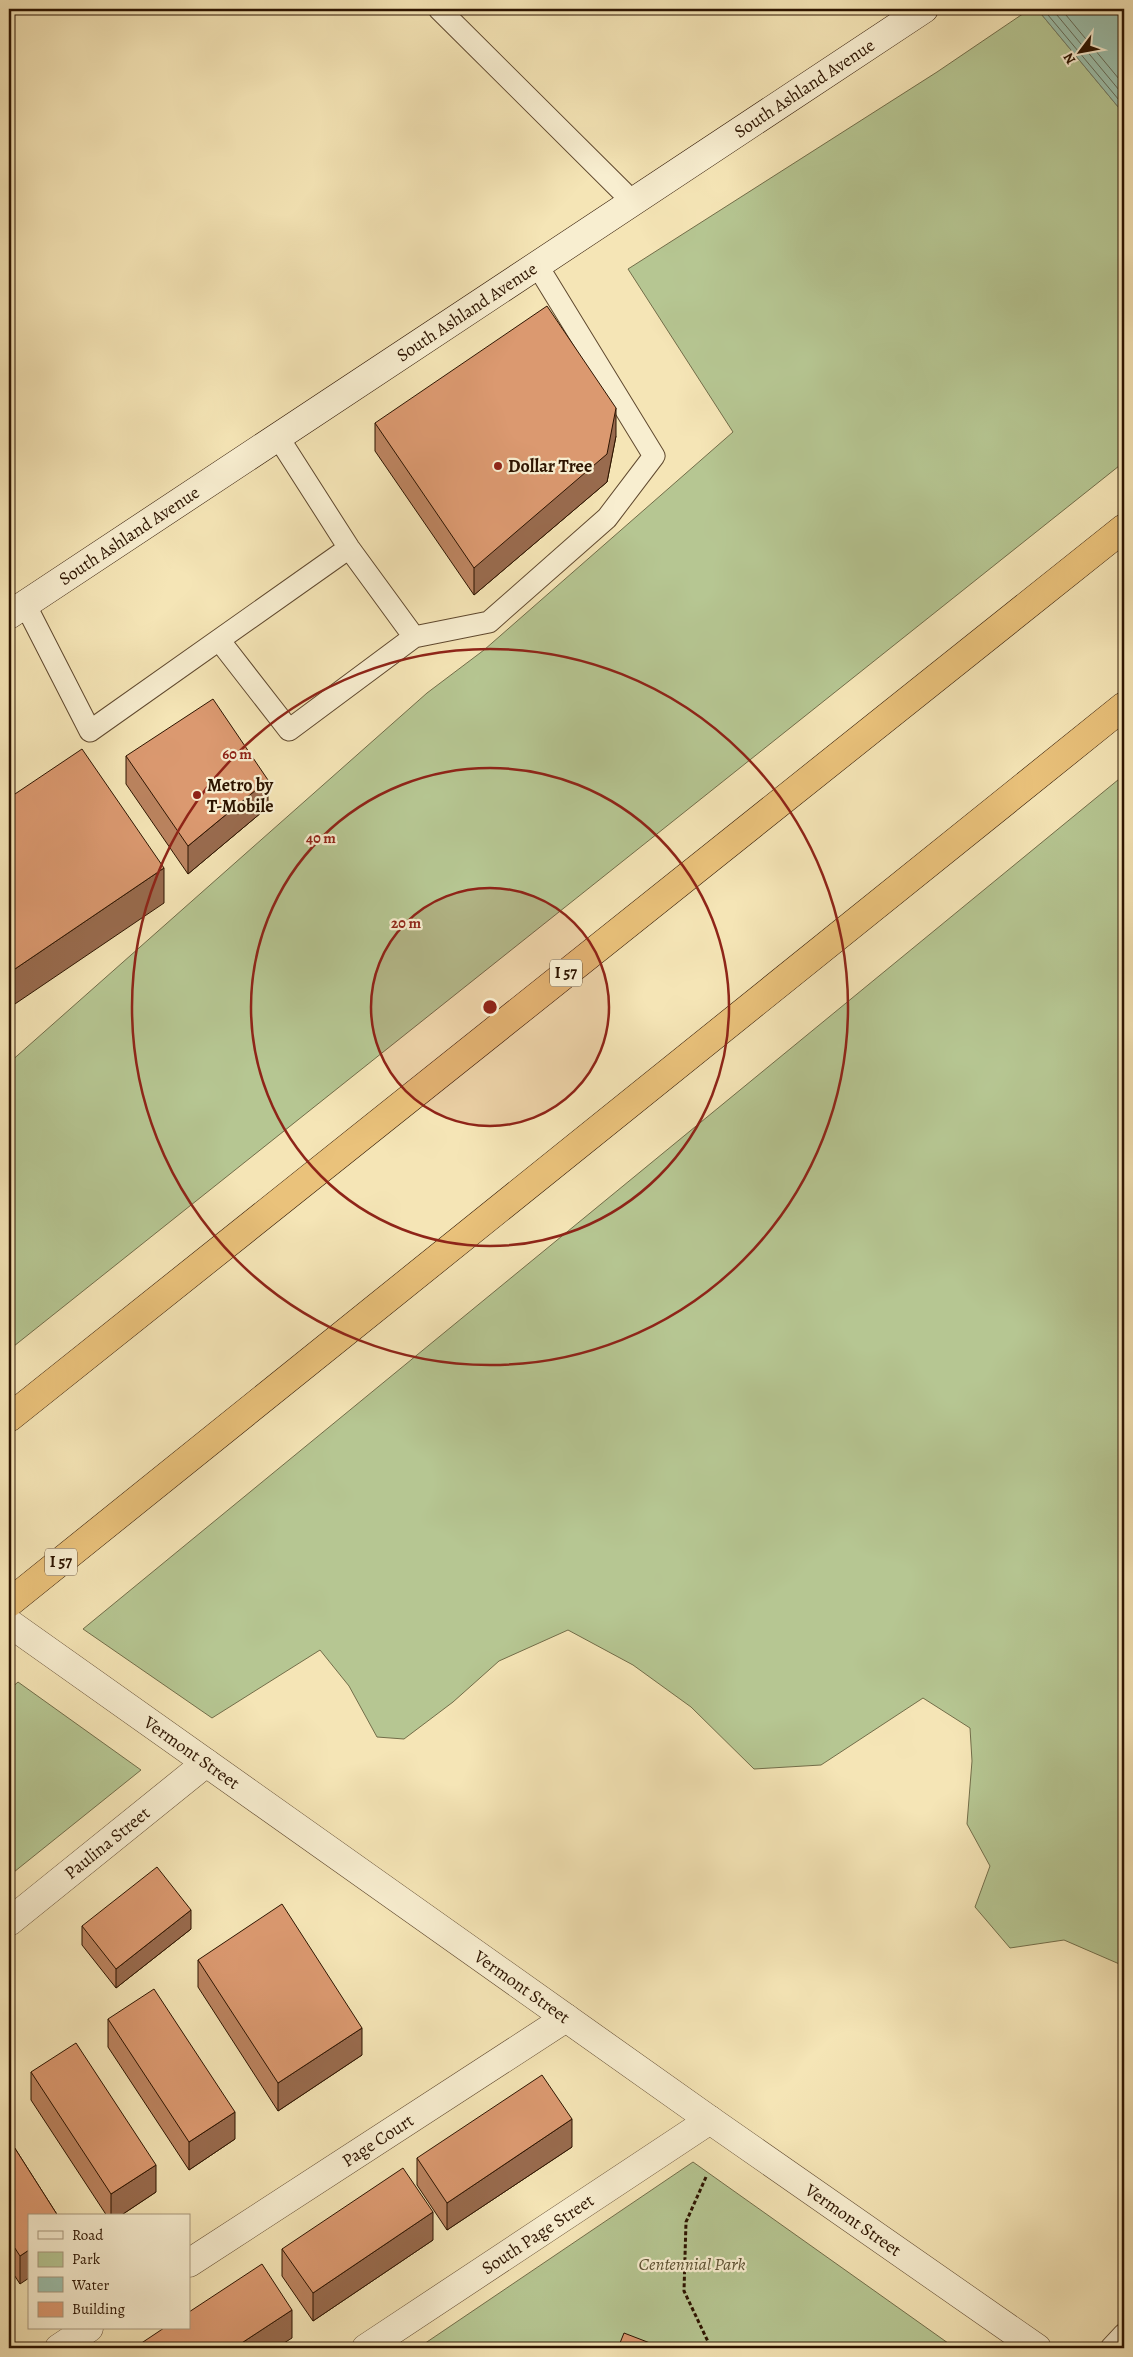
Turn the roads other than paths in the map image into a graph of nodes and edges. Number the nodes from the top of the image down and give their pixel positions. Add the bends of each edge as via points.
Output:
1 (439, 9) edge
2 (914, 15) edge
3 (633, 202) junction
4 (537, 265) junction
5 (278, 437) junction
6 (1124, 528) edge
7 (349, 548) junction
8 (17, 610) edge
9 (414, 637) junction
10 (219, 640) junction
11 (1124, 706) edge
12 (9, 1418) edge
13 (9, 1604) edge
14 (9, 1623) edge
15 (206, 1763) junction
16 (9, 1922) edge
17 (566, 2018) junction
18 (710, 2120) junction
19 (190, 2262) edge
20 (86, 2330) edge
21 (1124, 2334) edge
22 (58, 2348) edge
23 (366, 2348) edge
24 (1037, 2348) edge
25 (1111, 2348) edge

1 - 3 lane
2 - 3 street, South Ashland Avenue
3 - 4 street, South Ashland Avenue
4 - 5 street, South Ashland Avenue
4 - 9 lane via 654,456 606,518 489,622
5 - 7 lane
5 - 8 street, South Ashland Avenue
6 - 12 highway, I 57
7 - 9 lane
7 - 10 lane
8 - 10 lane via 90,731
9 - 10 lane via 289,730
11 - 13 highway, I 57
14 - 15 street, Vermont Street
15 - 16 street, Paulina Street
15 - 17 street, Vermont Street
17 - 18 street, Vermont Street
17 - 19 street, Page Court
18 - 23 street, South Page Street
18 - 24 street, Vermont Street
20 - 22 street
21 - 25 lane

